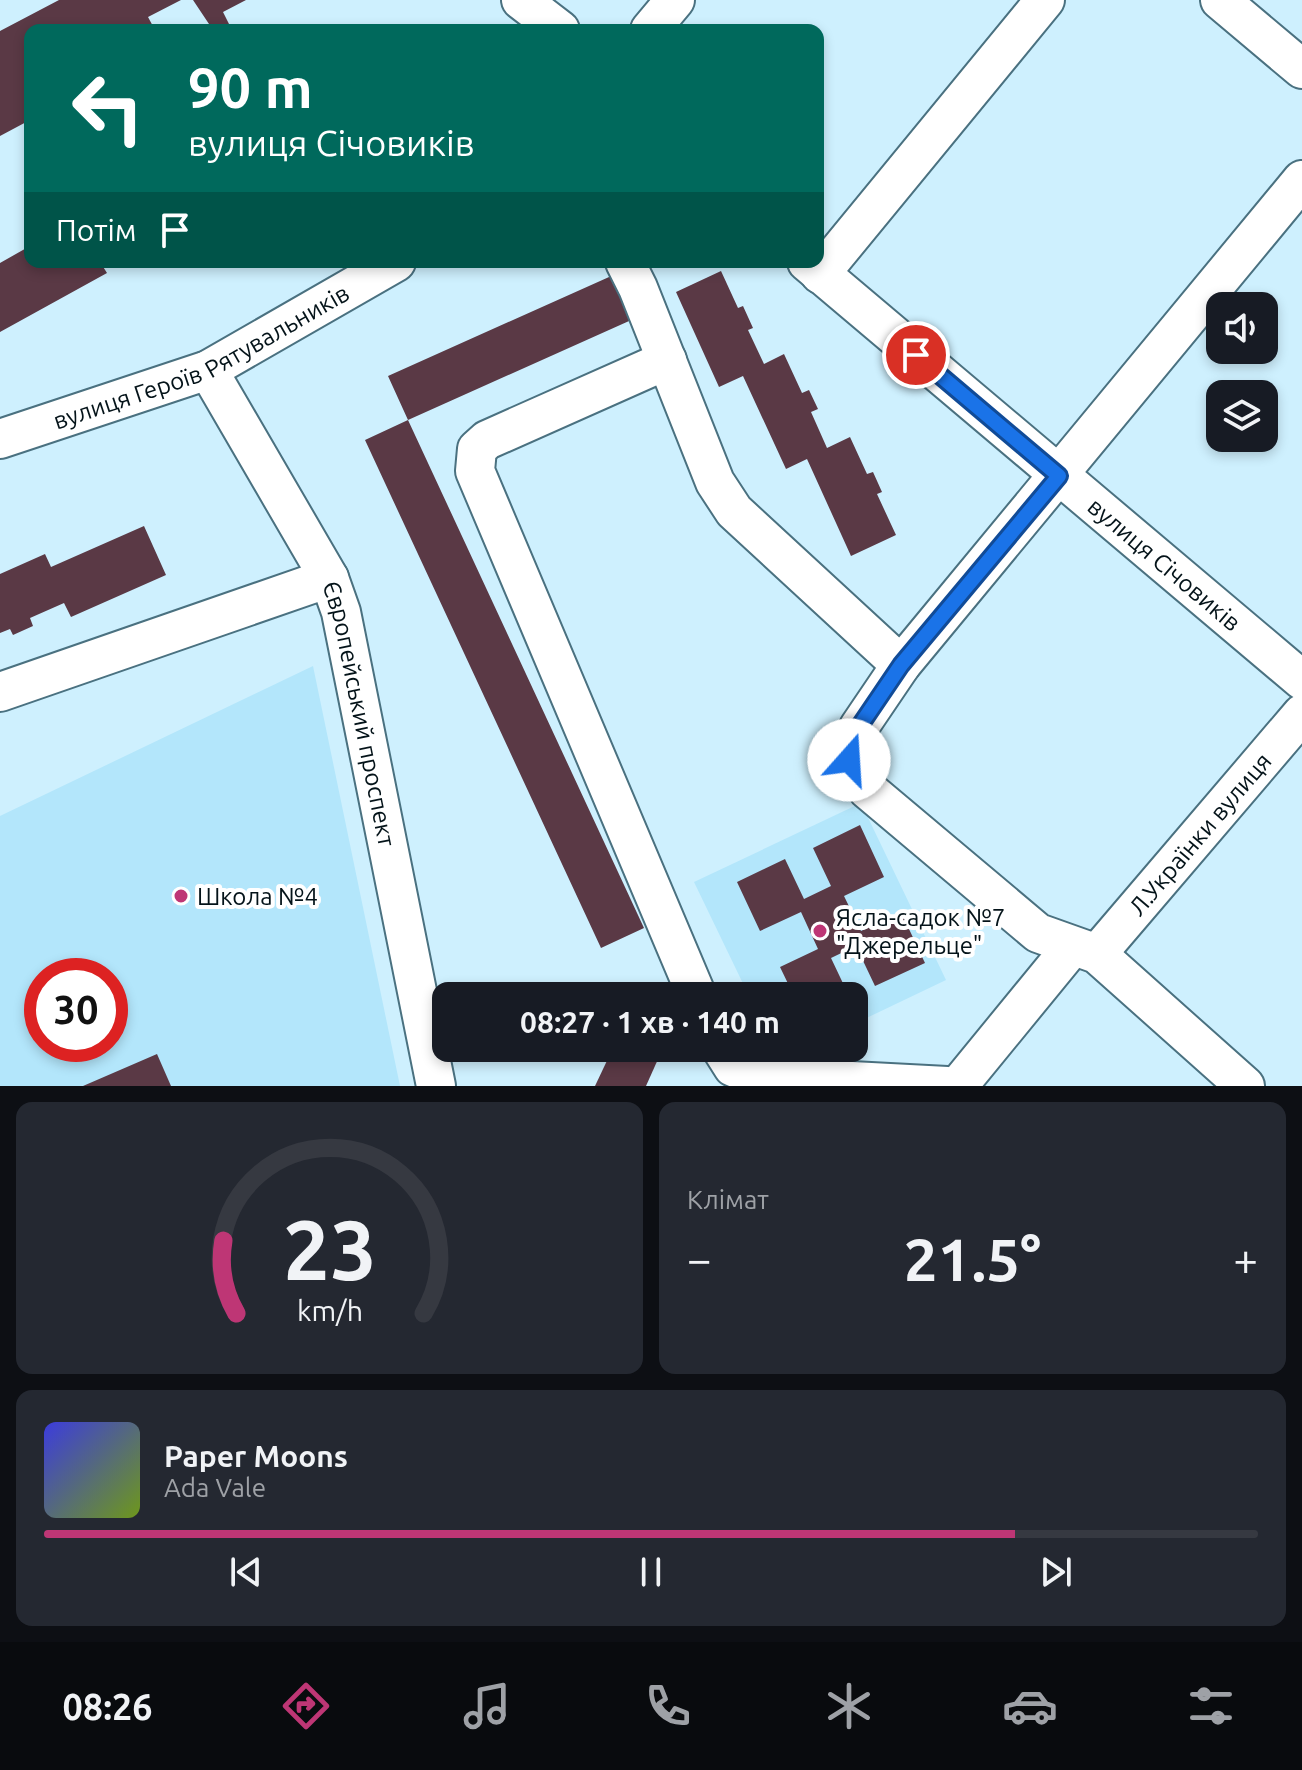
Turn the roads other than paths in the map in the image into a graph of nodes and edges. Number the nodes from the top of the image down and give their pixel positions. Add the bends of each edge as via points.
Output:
1 (521, 0) edge
2 (675, 0) edge
3 (1045, 0) edge
4 (1220, 0) edge
5 (552, 24) edge
6 (655, 24) edge
7 (1302, 69) edge
8 (1302, 180) edge
9 (824, 255) edge
10 (386, 268) edge
11 (628, 268) edge
12 (813, 268) edge
13 (667, 360) junction
14 (208, 370) junction
15 (0, 439) edge
16 (1059, 476) junction
17 (329, 578) junction
18 (901, 665) junction
19 (1302, 680) edge
20 (0, 692) edge
21 (1302, 714) edge
22 (1084, 951) junction
23 (691, 982) edge
24 (730, 1062) edge
25 (436, 1086) edge
26 (947, 1086) edge
27 (958, 1086) edge
28 (1245, 1086) edge

1 - 5 street
2 - 6 street
3 - 9 street
4 - 7 street
8 - 16 street
10 - 14 street, вулиця Героїв Рятувальників
11 - 13 street
12 - 16 street, вулиця Січовиків
13 - 18 street via 715,482 734,511
13 - 23 street via 487,440 477,449 475,471
14 - 15 street, вулиця Героїв Рятувальників
14 - 17 street, Європейський проспект
16 - 18 street
16 - 19 street, вулиця Січовиків
17 - 20 street
17 - 25 street, Європейський проспект via 341,612
18 - 22 street via 859,727 849,760 868,790 1038,933
21 - 22 street, Л.Українки вулиця
22 - 27 street, Л.Українки вулиця
22 - 28 street
24 - 26 street via 755,1076

